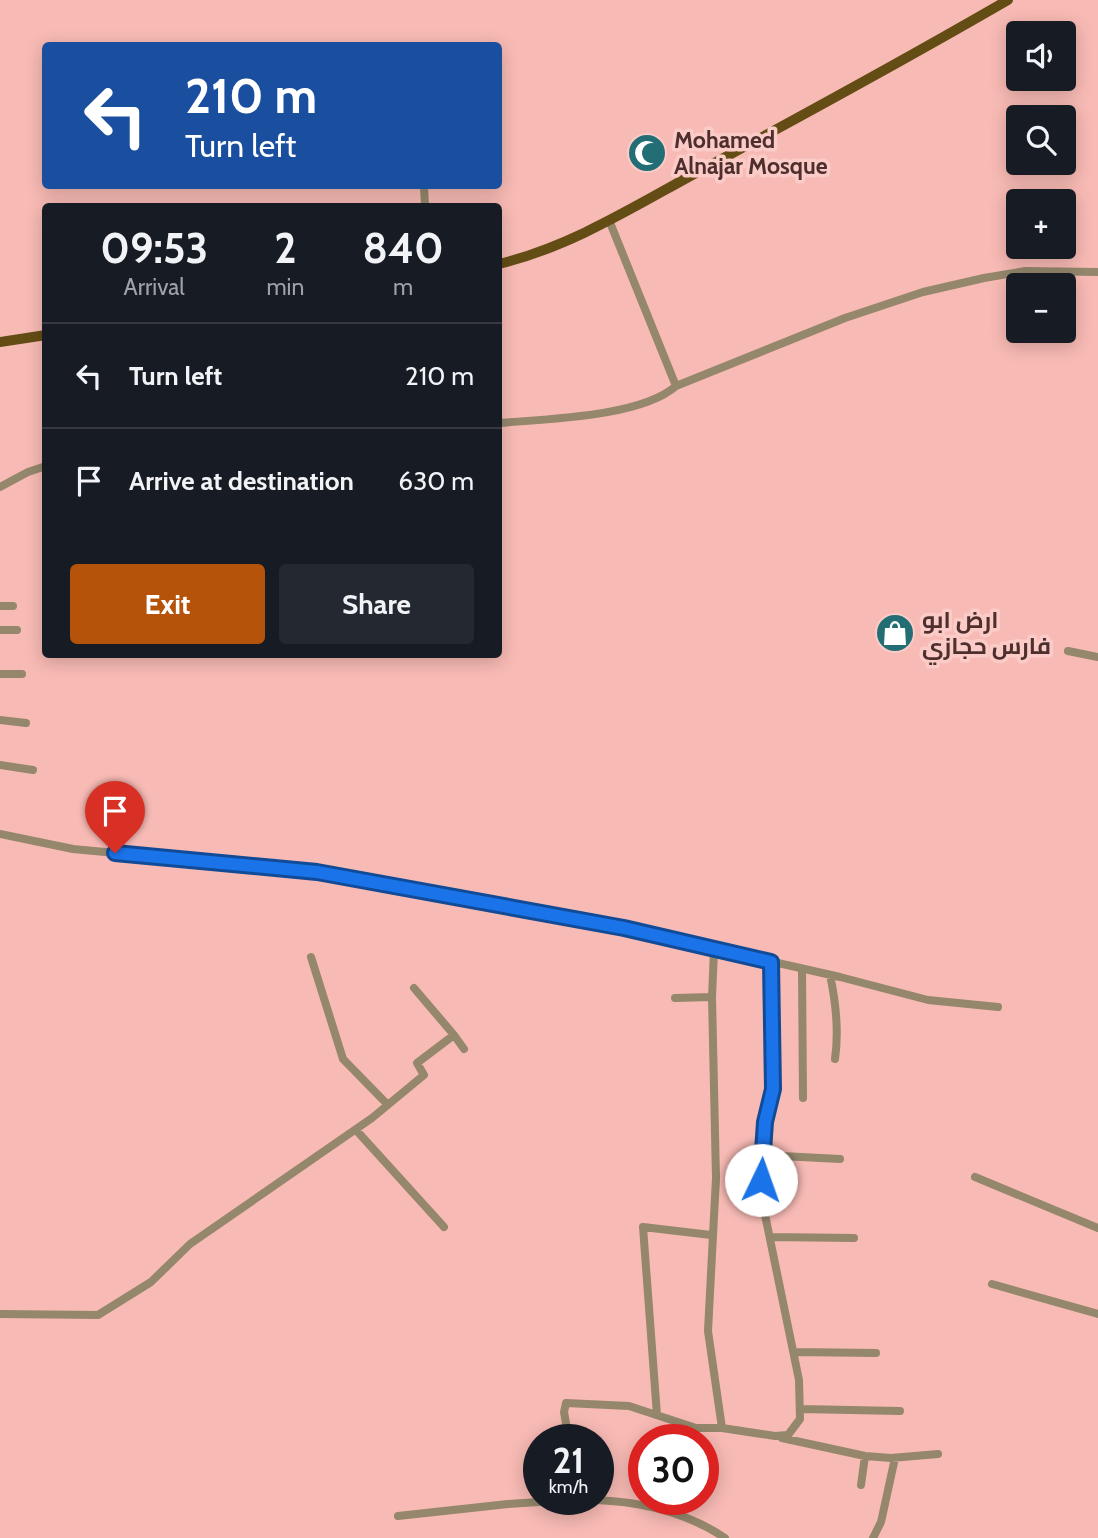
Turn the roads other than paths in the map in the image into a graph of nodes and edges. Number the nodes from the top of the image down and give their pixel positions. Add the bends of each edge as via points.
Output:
1 (1008, 0) edge
2 (608, 220) junction
3 (502, 263) edge
4 (1098, 272) edge
5 (42, 336) edge
6 (0, 342) edge
7 (676, 386) junction
8 (502, 423) edge
9 (42, 467) edge
10 (0, 487) edge
11 (0, 606) edge
12 (13, 606) dead end
13 (17, 629) dead end
14 (0, 630) edge
15 (1068, 651) dead end
16 (1098, 657) edge
17 (0, 674) edge
18 (22, 674) dead end
19 (0, 720) edge
20 (26, 723) dead end
21 (0, 765) edge
22 (33, 770) dead end
23 (0, 834) edge
24 (714, 950) junction
25 (311, 957) dead end
26 (771, 962) junction
27 (802, 969) junction
28 (830, 975) junction
29 (414, 988) dead end
30 (712, 997) junction
31 (675, 998) dead end
32 (998, 1007) dead end
33 (454, 1035) junction
34 (464, 1049) dead end
35 (835, 1059) dead end
36 (803, 1098) dead end
37 (387, 1104) junction
38 (356, 1129) junction
39 (762, 1155) junction
40 (840, 1159) dead end
41 (975, 1177) dead end
42 (444, 1227) dead end
43 (1098, 1228) edge
44 (711, 1235) junction
45 (770, 1237) junction
46 (854, 1238) dead end
47 (992, 1284) dead end
48 (0, 1314) edge
49 (1098, 1314) edge
50 (794, 1352) junction
51 (876, 1353) dead end
52 (801, 1409) junction
53 (900, 1411) dead end
54 (657, 1415) junction
55 (566, 1424) edge
56 (684, 1424) edge
57 (719, 1427) edge
58 (722, 1427) junction
59 (775, 1436) junction
60 (938, 1454) dead end
61 (865, 1456) junction
62 (895, 1458) junction
63 (861, 1485) dead end
64 (523, 1503) edge
65 (676, 1515) edge
66 (398, 1516) dead end
67 (725, 1538) edge
68 (873, 1538) edge

1 - 2 main road
2 - 3 main road via 558,246
2 - 7 street
4 - 7 street via 1025,271 923,292
5 - 6 main road
7 - 8 street via 664,396 602,414
9 - 10 street
11 - 12 street
13 - 14 street
15 - 16 street
17 - 18 street
19 - 20 street
21 - 22 street
23 - 24 street via 72,849 317,872 624,928
24 - 26 street
24 - 30 street
25 - 37 street via 343,1059
26 - 27 street
26 - 39 street via 773,1089
27 - 28 street
27 - 36 street
28 - 32 street via 928,1000
28 - 35 street via 838,1040
29 - 33 street
30 - 31 street
30 - 44 street via 716,1178
33 - 34 street
33 - 37 street via 417,1063 424,1075
37 - 38 street
38 - 42 street
38 - 48 street via 190,1244 151,1282 99,1315
39 - 40 street
39 - 45 street via 763,1205
41 - 43 street
44 - 54 street via 643,1227
44 - 58 street via 708,1331
45 - 46 street
45 - 50 street
47 - 49 street
50 - 51 street
50 - 52 street
52 - 53 street
52 - 59 street via 793,1430
54 - 55 street via 629,1406 566,1403
54 - 56 street
57 - 58 street
58 - 59 street
59 - 61 street
60 - 62 street
61 - 62 street
61 - 63 street
62 - 68 street
64 - 66 street
65 - 67 street

